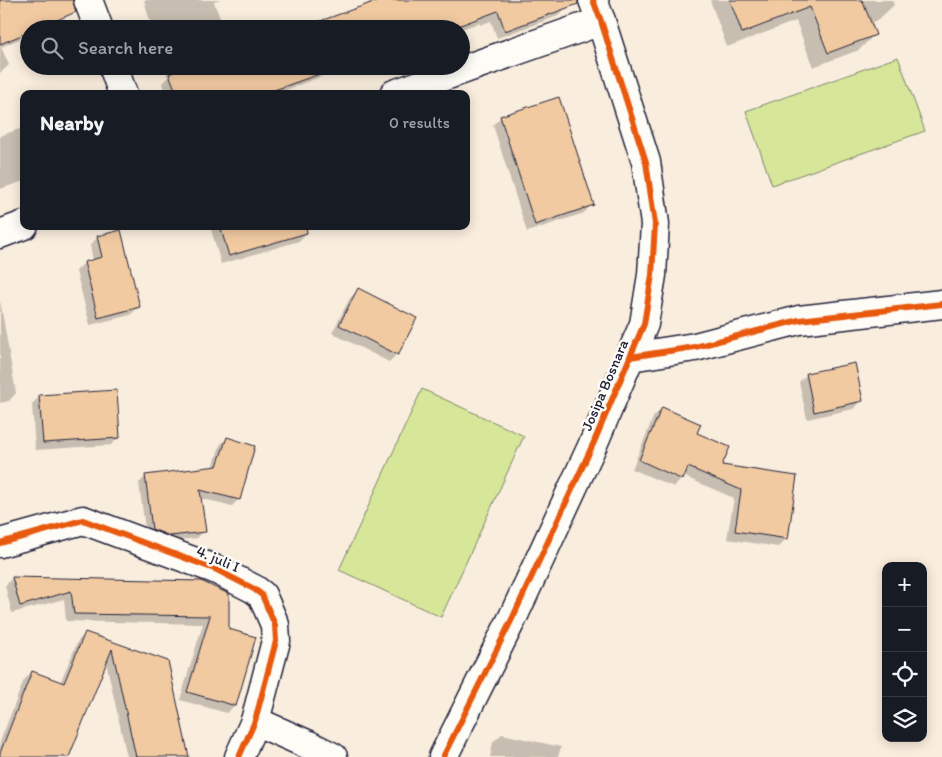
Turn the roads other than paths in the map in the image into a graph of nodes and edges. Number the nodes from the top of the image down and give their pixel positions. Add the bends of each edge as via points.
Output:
1 (88, 0) edge
2 (597, 10) edge
3 (96, 20) edge
4 (470, 63) edge
5 (116, 75) edge
6 (440, 75) edge
7 (122, 90) edge
8 (404, 90) edge
9 (20, 226) edge
10 (0, 234) edge
11 (942, 304) edge
12 (630, 357) junction
13 (0, 542) edge
14 (255, 721) junction
15 (239, 757) edge
16 (333, 757) edge
17 (443, 757) edge

1 - 3 street
2 - 4 street
2 - 12 street, Josipa Bosnara via 646,162 655,224 652,275 644,324
5 - 7 street
6 - 8 street
9 - 10 street
11 - 12 street via 799,320 695,348
12 - 17 street, Josipa Bosnara via 513,617
13 - 14 street, 4. juli I via 83,520 218,570 254,589 262,595 272,615 276,641
14 - 15 street, 4. juli I
14 - 16 street

